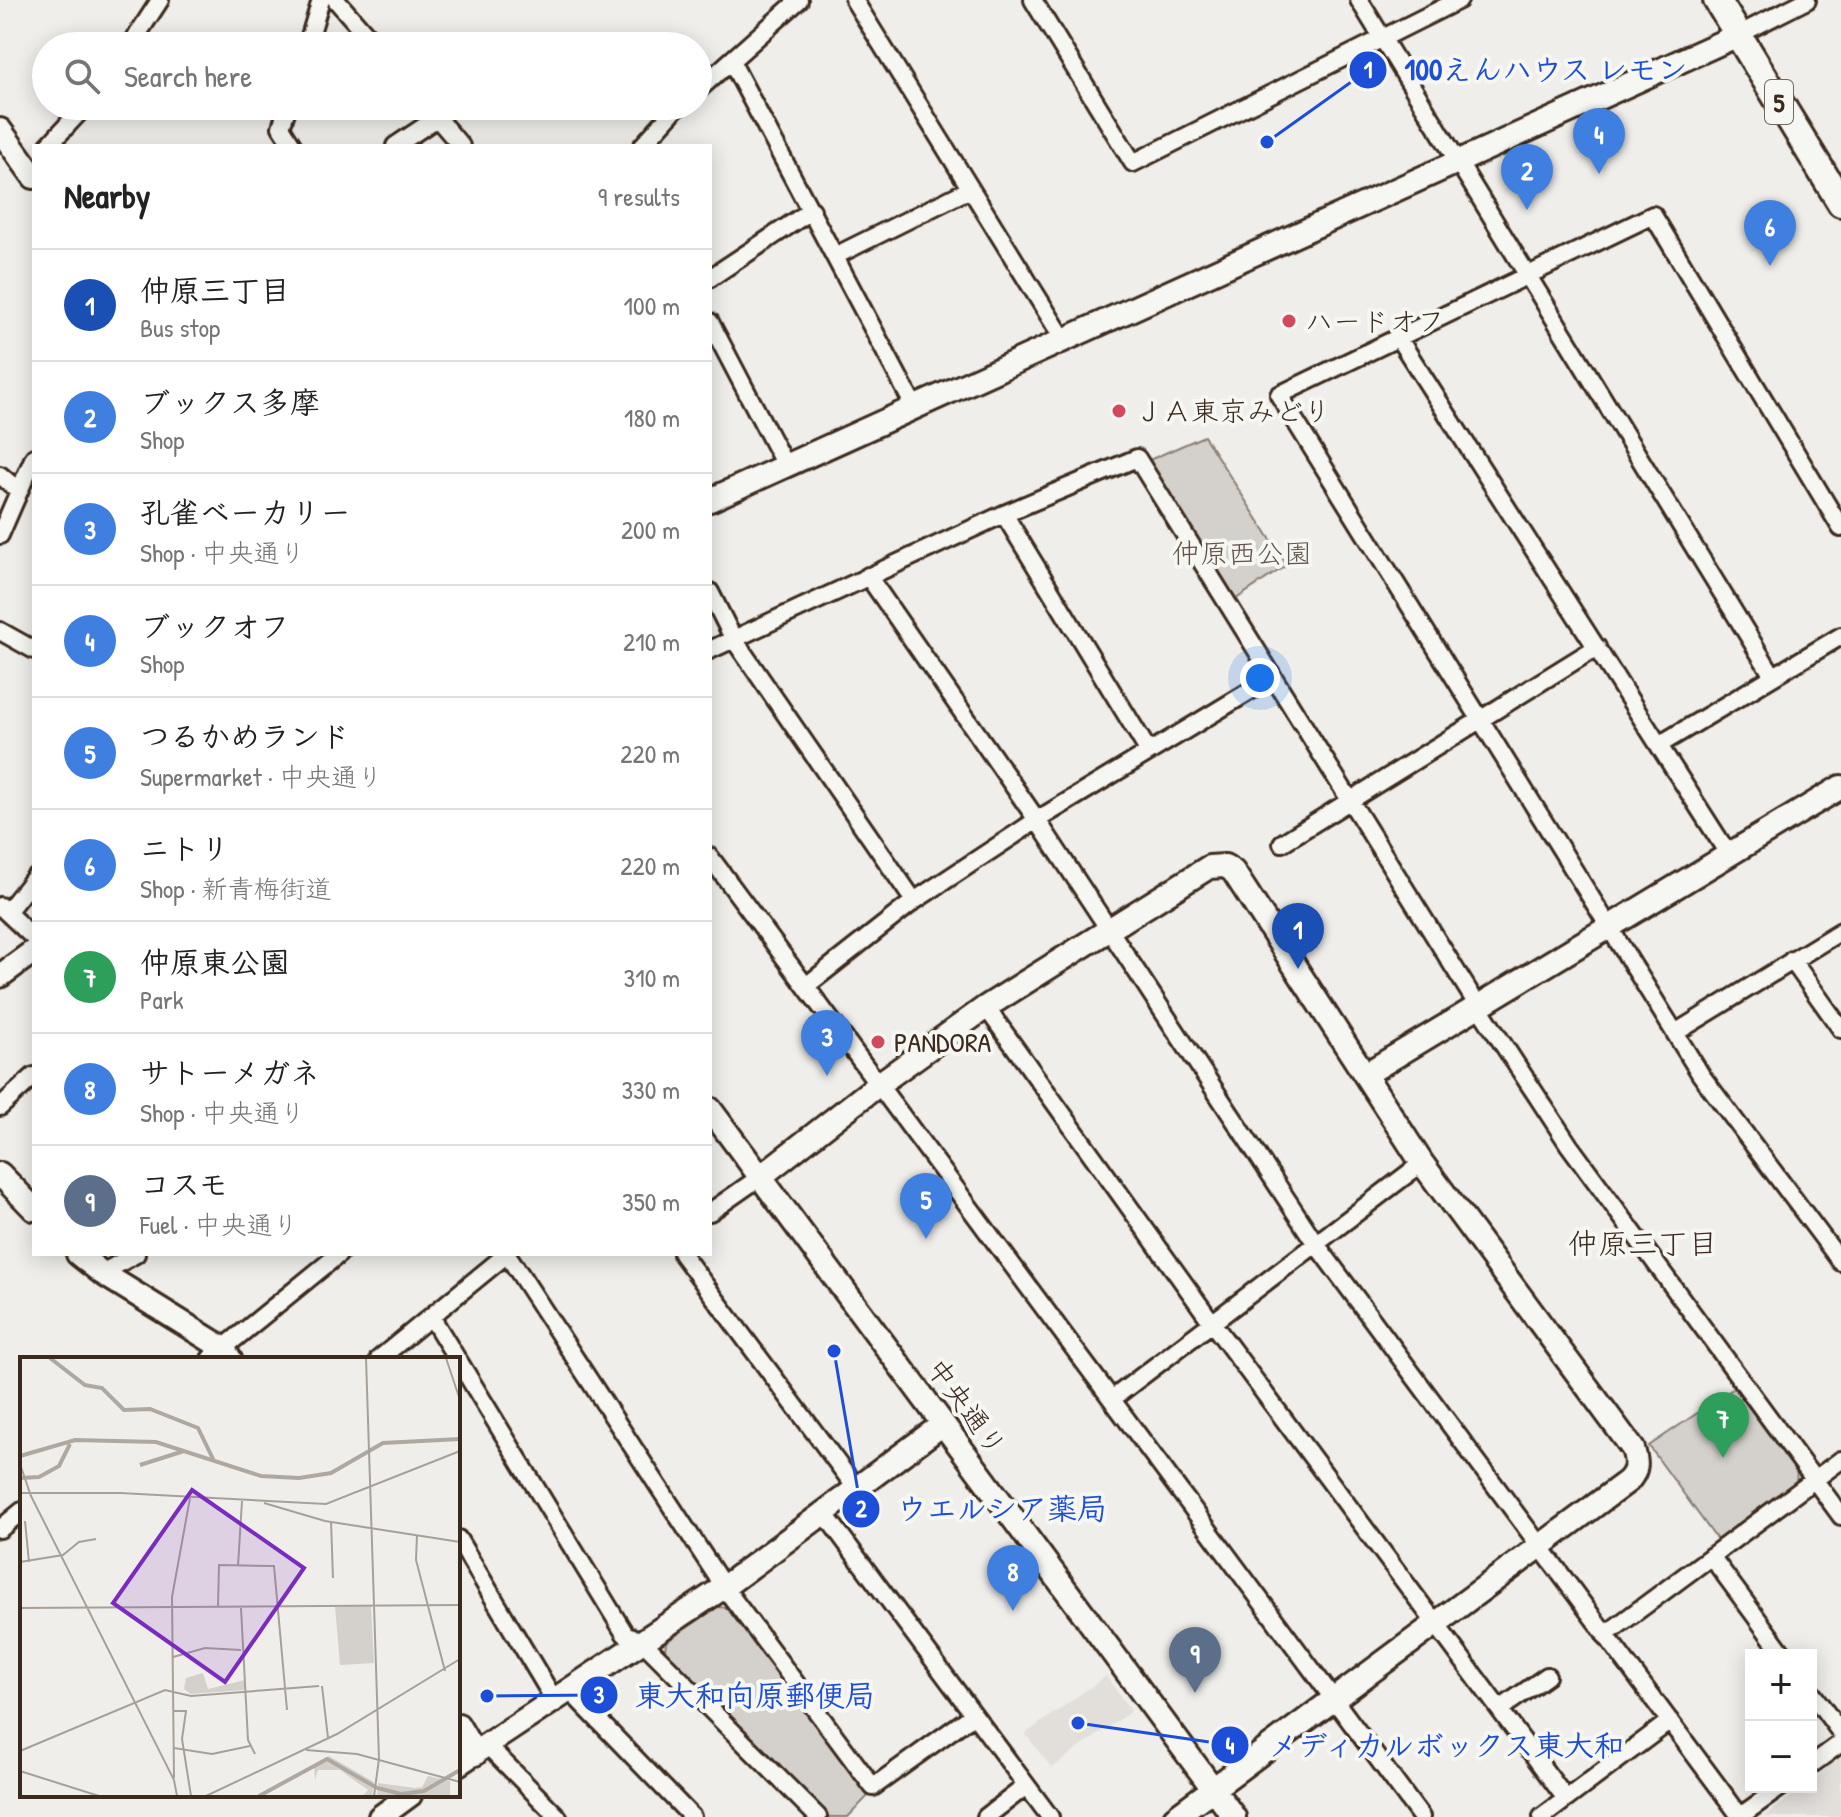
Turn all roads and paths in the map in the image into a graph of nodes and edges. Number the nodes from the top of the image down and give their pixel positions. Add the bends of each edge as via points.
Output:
1 (160, 0) edge
2 (321, 0) edge
3 (336, 0) edge
4 (798, 0) edge
5 (854, 0) edge
6 (1033, 0) edge
7 (1359, 0) edge
8 (1459, 0) edge
9 (1717, 0) edge
10 (1807, 0) edge
11 (139, 32) edge
12 (311, 32) edge
13 (364, 32) edge
14 (1738, 35) junction
15 (1384, 40) junction
16 (731, 61) junction
17 (712, 78) edge
18 (72, 120) edge
19 (283, 120) edge
20 (423, 120) edge
21 (439, 120) edge
22 (665, 120) edge
23 (0, 130) edge
24 (50, 144) edge
25 (292, 144) edge
26 (397, 144) edge
27 (459, 144) edge
28 (644, 144) edge
29 (1459, 162) junction
30 (32, 169) edge
31 (968, 190) junction
32 (1841, 203) edge
33 (812, 210) junction
34 (837, 255) junction
35 (1529, 276) junction
36 (712, 277) edge
37 (712, 326) edge
38 (1399, 339) junction
39 (1064, 340) junction
40 (915, 408) junction
41 (32, 462) edge
42 (786, 467) junction
43 (0, 475) edge
44 (19, 491) junction
45 (712, 499) edge
46 (1004, 514) junction
47 (1841, 528) edge
48 (0, 535) edge
49 (868, 576) junction
50 (712, 596) edge
51 (0, 631) edge
52 (1841, 636) edge
53 (733, 638) junction
54 (1597, 647) junction
55 (32, 649) edge
56 (712, 649) edge
57 (1773, 676) junction
58 (1273, 677) junction
59 (1479, 721) junction
60 (1659, 745) junction
61 (1149, 752) junction
62 (1841, 787) edge
63 (1351, 800) junction
64 (1037, 820) junction
65 (1282, 843) dead end
66 (1729, 855) junction
67 (712, 860) edge
68 (32, 880) edge
69 (914, 901) junction
70 (3, 909) edge
71 (1610, 927) junction
72 (1107, 931) junction
73 (1841, 931) edge
74 (32, 936) edge
75 (32, 952) edge
76 (1792, 960) junction
77 (0, 976) edge
78 (806, 986) junction
79 (1478, 1006) junction
80 (986, 1007) junction
81 (1841, 1029) edge
82 (1675, 1033) junction
83 (1366, 1074) junction
84 (32, 1078) edge
85 (879, 1084) junction
86 (0, 1107) edge
87 (712, 1112) edge
88 (1422, 1163) junction
89 (0, 1174) edge
90 (760, 1177) junction
91 (32, 1207) edge
92 (712, 1211) edge
93 (1316, 1244) junction
94 (81, 1256) edge
95 (132, 1256) edge
96 (337, 1256) edge
97 (505, 1256) edge
98 (508, 1256) edge
99 (683, 1256) edge
100 (1841, 1262) edge
101 (102, 1273) junction
102 (432, 1318) junction
103 (1213, 1324) junction
104 (221, 1355) edge
105 (382, 1357) edge
106 (456, 1357) edge
107 (460, 1363) edge
108 (1112, 1399) junction
109 (943, 1424) junction
110 (1841, 1460) edge
111 (1814, 1481) junction
112 (856, 1488) junction
113 (20, 1513) edge
114 (824, 1513) junction
115 (1841, 1516) edge
116 (0, 1529) edge
117 (460, 1542) edge
118 (1539, 1548) junction
119 (1711, 1556) junction
120 (724, 1587) junction
121 (1436, 1622) junction
122 (1605, 1635) junction
123 (643, 1642) junction
124 (1780, 1649) edge
125 (1547, 1676) dead end
126 (563, 1696) junction
127 (1333, 1698) junction
128 (1817, 1700) edge
129 (1500, 1709) junction
130 (973, 1715) junction
131 (1670, 1721) junction
132 (460, 1729) edge
133 (1841, 1733) edge
134 (1841, 1743) edge
135 (474, 1755) edge
136 (1817, 1761) edge
137 (1026, 1786) junction
138 (1213, 1789) junction
139 (1773, 1793) edge
140 (407, 1797) edge
141 (1566, 1799) junction
142 (380, 1817) edge
143 (558, 1817) edge
144 (692, 1817) edge
145 (818, 1817) edge
146 (986, 1817) edge
147 (1050, 1817) edge
148 (1175, 1817) edge
149 (1234, 1817) edge
150 (1421, 1817) edge
151 (1542, 1817) edge
152 (1740, 1817) edge

1 - 11 street
2 - 12 street
3 - 13 street
4 - 16 street
5 - 31 street
6 - 15 street via 1133,163
7 - 15 street
8 - 15 street
9 - 14 main road, 5
10 - 14 street
14 - 29 street
14 - 32 main road, 5
15 - 29 street
16 - 17 street
16 - 33 street
18 - 24 street
19 - 25 street via 281,127
20 - 26 street
21 - 27 street
22 - 28 street
23 - 30 street
29 - 35 street
29 - 39 street
31 - 34 street
31 - 39 street
33 - 34 street
33 - 36 street
34 - 40 street
35 - 38 street
35 - 47 street via 1653,215
35 - 57 street
37 - 42 street
38 - 54 street
38 - 59 street via 1279,395
39 - 40 street
40 - 42 street
41 - 44 street
42 - 45 street
43 - 44 street
44 - 48 street
46 - 49 street
46 - 58 street via 1137,458
46 - 61 street
49 - 53 street
49 - 64 street
50 - 53 street
51 - 55 street
52 - 57 street
53 - 56 street
53 - 69 street
54 - 59 street
54 - 60 street
57 - 60 street
58 - 61 street
58 - 63 street
59 - 63 street
59 - 71 street
60 - 66 street
61 - 64 street
62 - 66 street
63 - 65 street
63 - 79 street
64 - 69 street
64 - 72 street
66 - 71 street
67 - 78 street
68 - 70 street
69 - 78 street
70 - 74 street
71 - 79 street
71 - 82 street
72 - 80 street
72 - 83 street via 1209,867 1225,866
72 - 93 street
73 - 76 street
75 - 77 street
76 - 81 street
76 - 82 street
78 - 85 street
79 - 83 street
79 - 111 street via 1569,1145
80 - 85 street
80 - 103 street
82 - 100 street
83 - 88 street
84 - 86 street
85 - 90 street
85 - 108 street
87 - 90 street, 中央通り
88 - 93 street
88 - 118 street via 1624,1436 1637,1462 1628,1481
89 - 91 street
90 - 92 street
90 - 109 street, 中央通り
93 - 103 street
93 - 118 street
94 - 101 street
95 - 101 street
96 - 104 street
97 - 102 street
98 - 120 street
99 - 112 street
101 - 104 street
102 - 105 street
102 - 106 street
103 - 108 street
103 - 121 street
107 - 123 street via 625,1634
108 - 127 street
109 - 112 street
109 - 138 street, 中央通り
110 - 111 street
111 - 115 street
111 - 119 street
112 - 114 street
113 - 116 street
114 - 120 street
114 - 130 street
117 - 126 street
118 - 121 street
118 - 122 street
119 - 122 street
119 - 124 street
120 - 123 street
120 - 130 street via 873,1787
121 - 127 street
121 - 129 street
122 - 131 street
123 - 126 street
123 - 145 street
125 - 129 street
126 - 135 street
126 - 144 street
127 - 138 street
127 - 150 street
128 - 133 street
129 - 141 street
130 - 137 street
131 - 141 street
131 - 152 street
132 - 135 street
134 - 136 street
135 - 143 street
137 - 146 street
137 - 147 street
138 - 148 street
138 - 149 street, 中央通り
139 - 152 street
140 - 142 street
141 - 151 street

